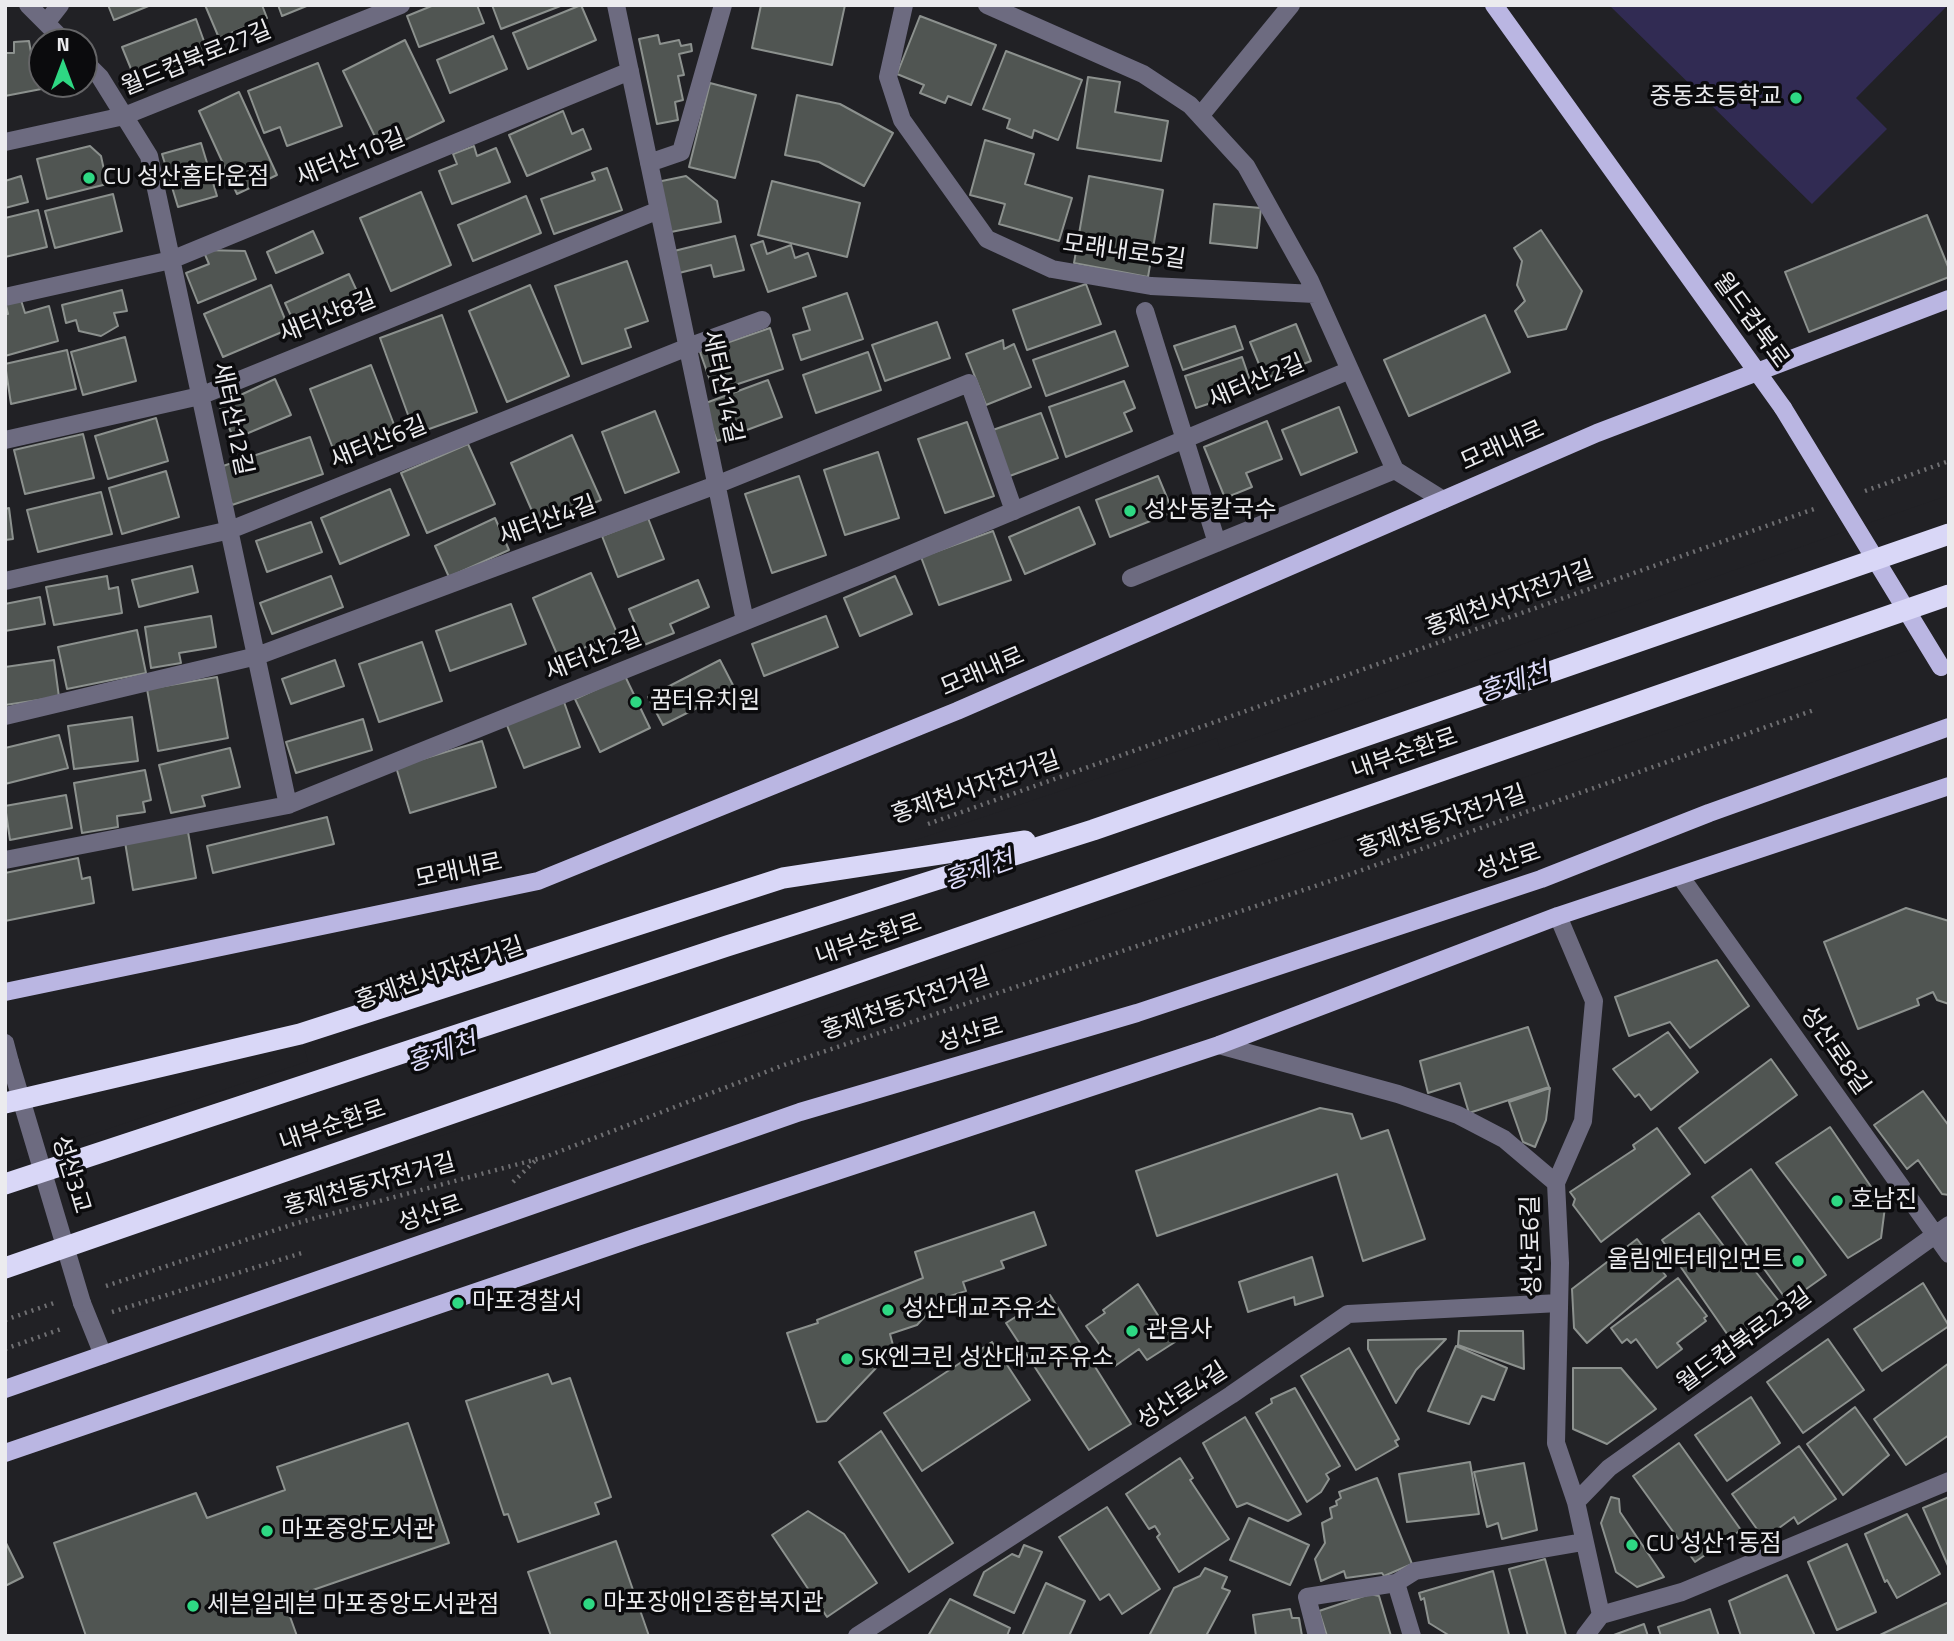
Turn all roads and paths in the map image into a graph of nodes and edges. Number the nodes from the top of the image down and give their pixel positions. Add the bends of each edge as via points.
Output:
1 (28, 5) edge
2 (60, 5) edge
3 (401, 5) edge
4 (616, 5) edge
5 (723, 5) edge
6 (904, 5) edge
7 (987, 5) edge
8 (1291, 5) edge
9 (1494, 5) edge
10 (46, 23) junction
11 (51, 28) edge
12 (630, 71) junction
13 (98, 75) edge
14 (124, 116) junction
15 (1200, 116) junction
16 (5, 142) edge
17 (649, 163) junction
18 (659, 210) junction
19 (172, 260) junction
20 (1315, 294) junction
21 (5, 297) edge
22 (1949, 299) edge
23 (1145, 311) dead end
24 (762, 320) dead end
25 (688, 347) junction
26 (1350, 370) junction
27 (1757, 373) junction
28 (200, 396) junction
29 (5, 440) edge
30 (1184, 440) junction
31 (1949, 461) edge
32 (1395, 470) junction
33 (716, 485) junction
34 (1858, 493) dead end
35 (1443, 500) junction
36 (1820, 507) dead end
37 (1014, 511) junction
38 (230, 530) junction
39 (1949, 534) edge
40 (1217, 543) junction
41 (1131, 578) dead end
42 (5, 581) edge
43 (1949, 595) edge
44 (745, 621) junction
45 (257, 656) junction
46 (1945, 672) edge
47 (1814, 710) dead end
48 (5, 716) edge
49 (1949, 727) edge
50 (1949, 786) edge
51 (288, 805) junction
52 (920, 827) dead end
53 (1093, 830) junction
54 (5, 860) edge
55 (1680, 876) junction
56 (1558, 916) junction
57 (5, 992) edge
58 (5, 1043) edge
59 (1219, 1045) junction
60 (5, 1103) edge
61 (538, 1158) junction
62 (1556, 1183) junction
63 (5, 1184) edge
64 (503, 1191) dead end
65 (1942, 1230) edge
66 (1949, 1254) edge
67 (5, 1268) edge
68 (105, 1287) dead end
69 (74, 1301) junction
70 (1559, 1303) junction
71 (5, 1320) edge
72 (103, 1356) junction
73 (5, 1390) edge
74 (5, 1453) edge
75 (1949, 1481) edge
76 (1576, 1502) junction
77 (1583, 1542) junction
78 (1396, 1583) junction
79 (1601, 1615) junction
80 (865, 1634) edge
81 (1317, 1636) edge
82 (1412, 1636) edge
83 (1586, 1636) edge

1 - 10 street
2 - 10 street
3 - 14 street, 월드컵북로27길
4 - 12 street, 새터산14길
5 - 17 street via 681,152
6 - 20 street, 모래내로5길 via 888,77 902,120 987,239 1052,270 1151,286
7 - 15 street via 1143,74
8 - 15 street
9 - 27 main road, 월드컵북로
10 - 11 street
12 - 17 street, 새터산14길
12 - 19 street, 새터산10길
13 - 14 street, 새터산12길
14 - 16 street, 월드컵북로27길
14 - 19 street, 새터산12길 via 149,156
15 - 20 street via 1246,166
17 - 18 street, 새터산14길
18 - 25 street, 새터산14길
18 - 28 street, 새터산8길
19 - 21 street, 새터산10길
19 - 28 street, 새터산12길
20 - 26 street
22 - 27 main road, 모래내로
23 - 30 street, 새터산2길
24 - 25 street, 새터산6길
25 - 33 street, 새터산14길
25 - 38 street, 새터산6길
26 - 30 street, 새터산2길
26 - 32 street
27 - 35 main road, 모래내로 via 1597,433
27 - 46 main road, 월드컵북로, bridge
28 - 29 street, 새터산8길
28 - 38 street, 새터산12길
30 - 37 street, 새터산2길
30 - 40 street, 새터산2길
31 - 34 path
32 - 35 street
32 - 40 street
33 - 37 street, 새터산4길 via 969,383
33 - 44 street, 새터산14길
33 - 45 street, 새터산4길
35 - 57 main road, 모래내로 via 957,711 538,881
36 - 52 path, 홍제천서자전거길
37 - 44 street, 새터산2길
38 - 42 street, 새터산6길
38 - 45 street, 새터산12길
39 - 53 highway, 내부순환로, bridge
40 - 41 street
43 - 67 highway, 내부순환로, bridge
44 - 51 street, 새터산2길
45 - 48 street, 새터산4길
45 - 51 street, 새터산12길
47 - 61 path, 홍제천동자전거길 via 1345,876 784,1065
49 - 72 main road, 성산로 via 1541,879 1138,1013 800,1112
50 - 55 main road
51 - 54 street, 새터산2길
53 - 60 highway, bridge via 783,878 300,1034
53 - 63 highway, 내부순환로, bridge
55 - 56 main road
55 - 65 street, 성산로8길
56 - 59 main road
56 - 62 street, 성산로6길 via 1594,1001 1583,1121
58 - 69 street, 성산3교, bridge
59 - 62 street via 1458,1115 1504,1139
59 - 74 main road via 624,1241
61 - 64 path
61 - 68 path, 홍제천동자전거길 via 297,1223
62 - 70 street, 성산로6길
65 - 66 street, 성산로8길
65 - 76 street, 월드컵북로23길 via 1609,1468
69 - 71 path
69 - 72 street, 성산3교
70 - 76 street, 성산로6길 via 1556,1443
70 - 80 street, 성산로4길 via 1348,1314
72 - 73 main road, 성산로
75 - 79 street via 1682,1592
76 - 77 street, 성산로6길
77 - 78 street via 1415,1571
77 - 79 street, 성산로6길
78 - 81 street via 1307,1597
78 - 82 street
79 - 83 street

